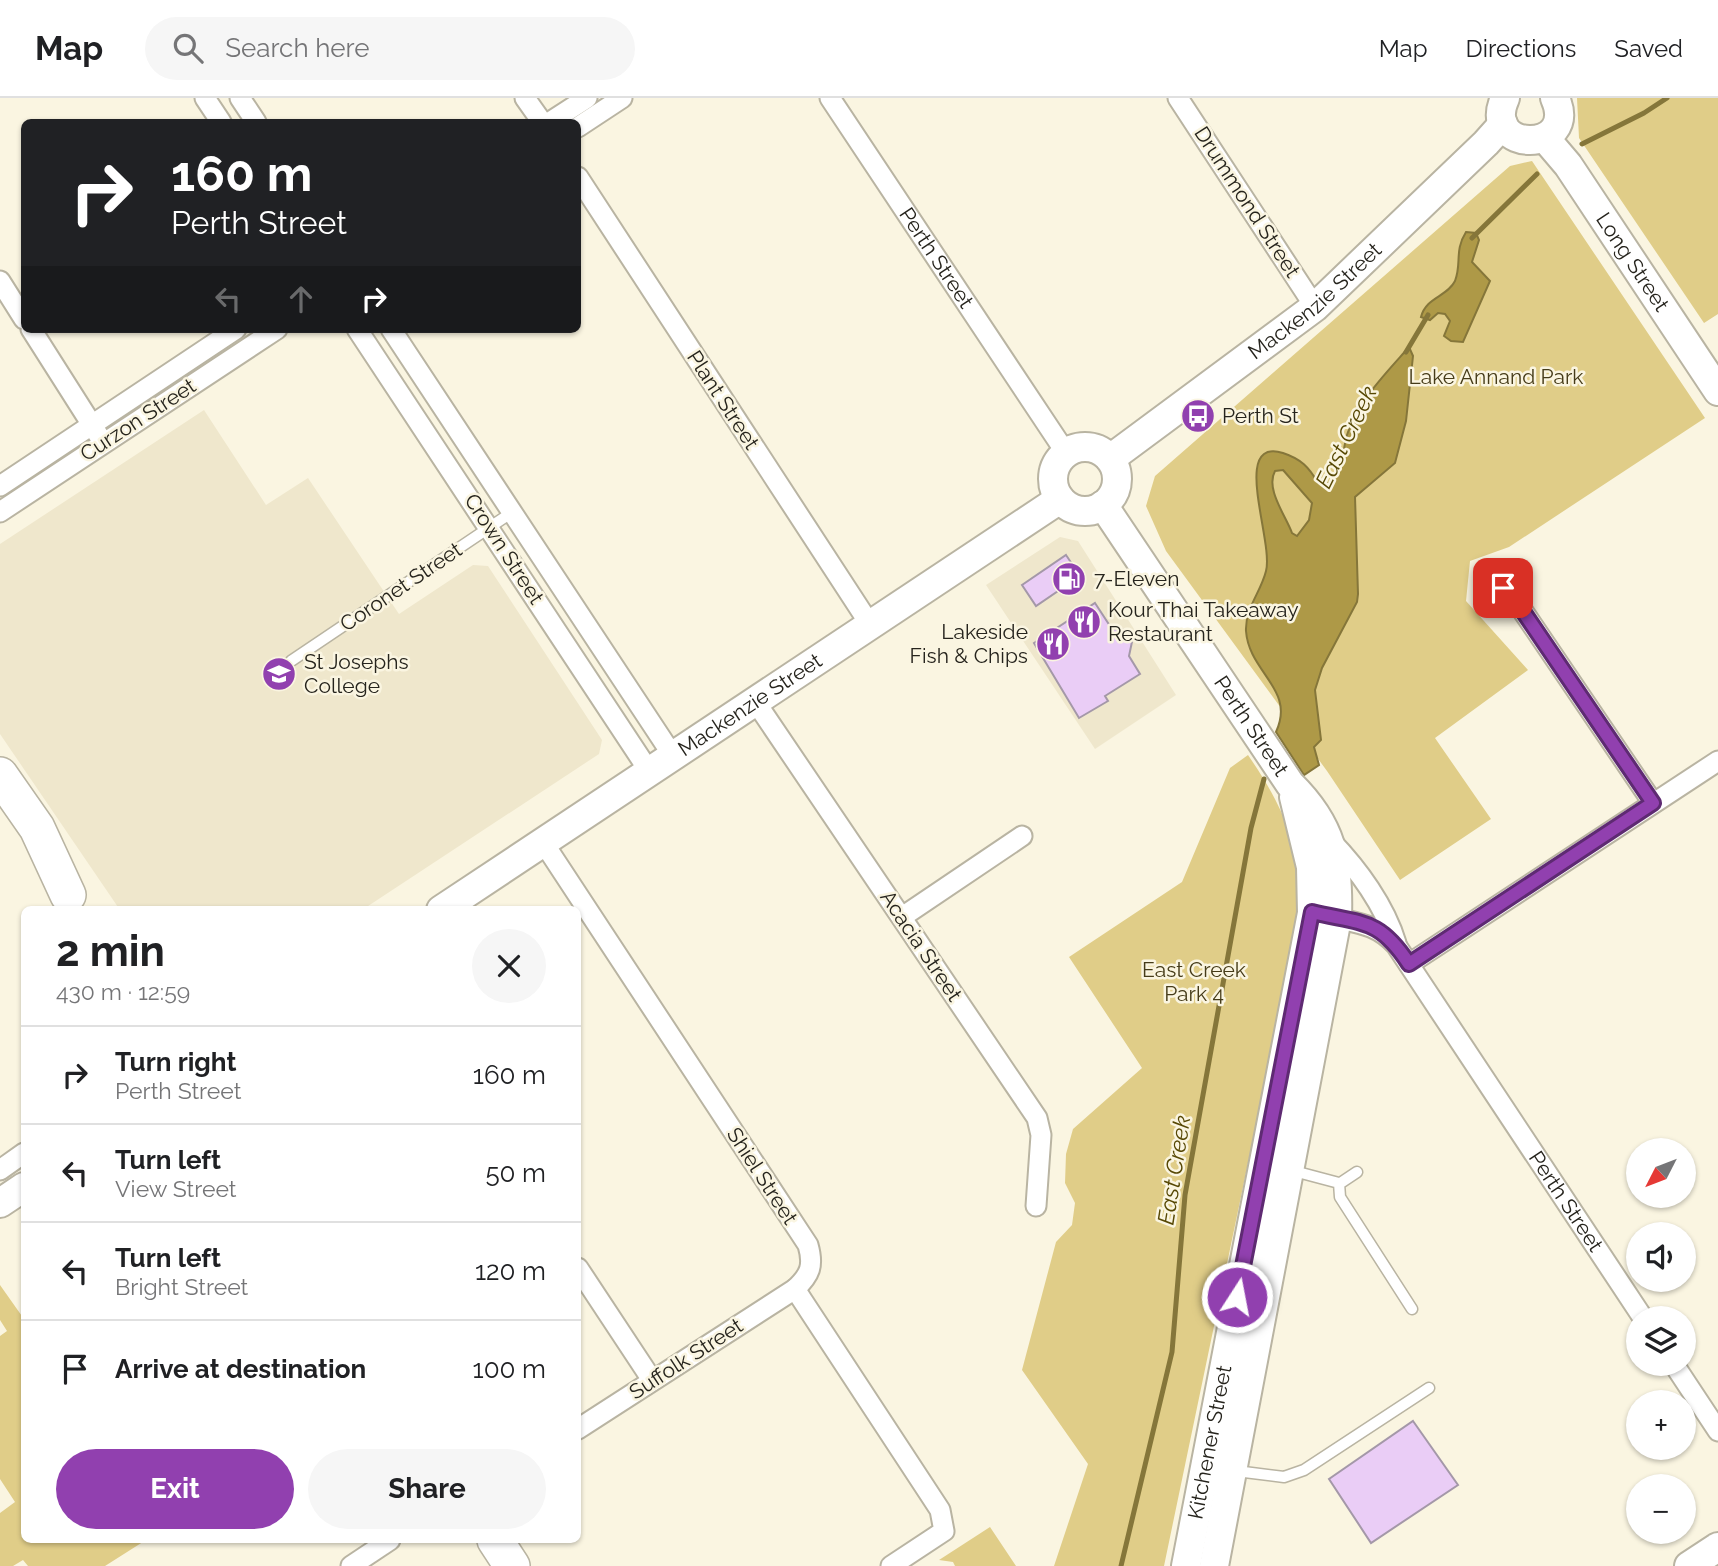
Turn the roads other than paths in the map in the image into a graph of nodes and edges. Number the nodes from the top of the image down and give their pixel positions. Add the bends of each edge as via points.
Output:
1 (205, 98) edge
2 (240, 98) edge
3 (526, 98) edge
4 (587, 98) edge
5 (622, 98) edge
6 (830, 98) edge
7 (1178, 98) edge
8 (1555, 98) edge
9 (1504, 111) edge
10 (219, 119) edge
11 (254, 119) edge
12 (539, 119) edge
13 (555, 119) edge
14 (581, 125) edge
15 (1545, 138) junction
16 (581, 182) edge
17 (0, 281) edge
18 (1315, 307) junction
19 (21, 314) edge
20 (34, 333) edge
21 (230, 333) edge
22 (271, 333) edge
23 (360, 333) edge
24 (394, 333) edge
25 (1718, 391) edge
26 (93, 424) junction
27 (103, 443) junction
28 (1066, 453) junction
29 (1110, 459) junction
30 (0, 486) edge
31 (1060, 499) junction
32 (1103, 505) junction
33 (0, 512) edge
34 (511, 513) junction
35 (490, 527) junction
36 (1492, 578) dead end
37 (869, 623) junction
38 (291, 661) dead end
39 (755, 701) junction
40 (673, 756) junction
41 (1718, 761) edge
42 (649, 771) junction
43 (0, 775) edge
44 (1290, 784) junction
45 (1653, 803) junction
46 (0, 813) edge
47 (1022, 836) dead end
48 (1331, 841) junction
49 (542, 842) junction
50 (73, 903) edge
51 (447, 906) edge
52 (1325, 915) junction
53 (902, 917) junction
54 (1396, 945) junction
55 (1409, 964) junction
56 (21, 1155) edge
57 (0, 1170) edge
58 (1290, 1170) junction
59 (1357, 1172) dead end
60 (1339, 1184) junction
61 (21, 1189) edge
62 (0, 1203) edge
63 (1036, 1206) dead end
64 (581, 1273) edge
65 (795, 1289) junction
66 (1635, 1306) edge
67 (1412, 1309) dead end
68 (1682, 1376) edge
69 (652, 1380) junction
70 (1429, 1388) dead end
71 (581, 1427) edge
72 (1718, 1431) edge
73 (1232, 1470) junction
74 (386, 1543) edge
75 (497, 1543) edge
76 (1718, 1547) edge
77 (351, 1566) edge
78 (512, 1566) edge
79 (891, 1566) edge
80 (1186, 1566) edge
81 (1214, 1566) edge
82 (1689, 1566) edge

1 - 10 street
2 - 11 street
3 - 12 street
4 - 13 street
5 - 14 street
6 - 28 street, Perth Street
7 - 18 street, Drummond Street
8 - 15 main road via 1559,117
9 - 15 main road via 1516,138
9 - 18 main road, Mackenzie Street
15 - 25 main road, Long Street via 1573,172
16 - 37 street, Plant Street
17 - 19 street
18 - 29 main road, Mackenzie Street
20 - 26 street
21 - 26 street, Curzon Street
22 - 27 street, Curzon Street
23 - 35 street, Crown Street
24 - 34 street, Crown Street
26 - 27 street
26 - 30 street, Curzon Street
27 - 33 street, Curzon Street
28 - 29 main road via 1093,448
28 - 31 main road via 1054,475
29 - 32 main road via 1116,487
31 - 32 main road via 1085,511
31 - 37 main road, Mackenzie Street
32 - 44 main road, Perth Street
34 - 35 lane, Coronet Street
34 - 40 street, Crown Street
35 - 38 lane, Coronet Street
35 - 42 street, Crown Street
36 - 45 street via 1514,598
37 - 39 main road, Mackenzie Street
39 - 40 main road, Mackenzie Street
39 - 53 street, Acacia Street
40 - 42 main road, Mackenzie Street
41 - 45 street
42 - 49 main road, Mackenzie Street
43 - 50 highway via 37,828
44 - 48 main road, Perth Street via 1306,800
44 - 52 main road, Kitchener Street
45 - 55 street
46 - 50 highway
47 - 53 street
48 - 52 main road, Kitchener Street via 1337,870
48 - 54 street, Perth Street via 1347,857 1389,921
49 - 51 main road, Mackenzie Street
49 - 65 street, Shiel Street via 808,1245 812,1260 809,1276
52 - 54 street, Perth Street via 1369,924
52 - 58 main road, Kitchener Street
52 - 80 main road, Kitchener Street
53 - 63 street, Acacia Street via 1037,1118 1041,1135
54 - 55 street, Perth Street
55 - 66 street, Perth Street
56 - 57 street
58 - 60 lane
58 - 73 main road, Kitchener Street
59 - 60 lane
60 - 67 lane via 1340,1198
61 - 62 main road
64 - 69 street
65 - 69 street, Suffolk Street
65 - 79 street via 940,1510 944,1531
68 - 72 street
69 - 71 street, Suffolk Street
70 - 73 lane via 1304,1470 1284,1477
73 - 81 main road, Kitchener Street
74 - 77 street
75 - 78 highway
76 - 82 main road

